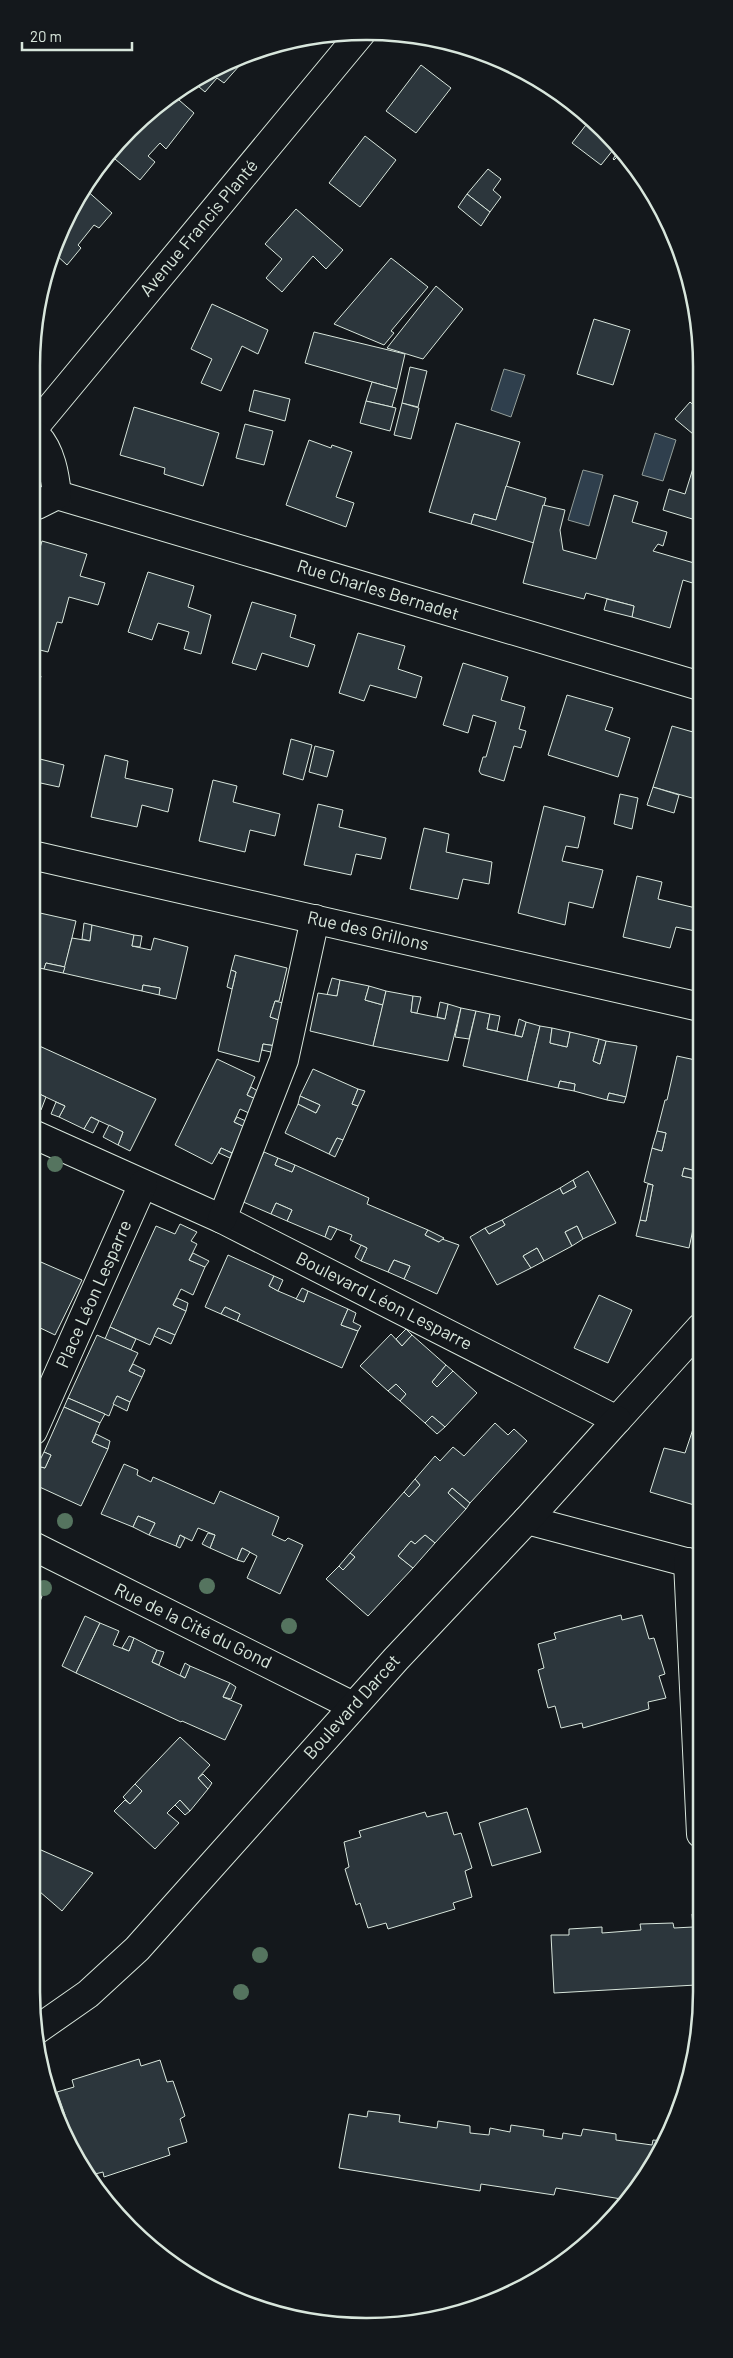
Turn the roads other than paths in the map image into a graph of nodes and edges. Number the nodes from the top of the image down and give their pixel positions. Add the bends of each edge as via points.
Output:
1 (355, 41) edge
2 (40, 420) edge
3 (40, 439) edge
4 (47, 500) edge
5 (693, 684) edge
6 (40, 857) edge
7 (315, 919) junction
8 (693, 1005) edge
9 (40, 1141) edge
10 (143, 1184) junction
11 (222, 1219) junction
12 (693, 1336) edge
13 (40, 1416) edge
14 (617, 1420) junction
15 (527, 1520) junction
16 (40, 1550) edge
17 (693, 1563) edge
18 (353, 1706) junction
19 (42, 2026) edge

1 - 2 street, Avenue Francis Planté
3 - 4 street via 45,444 55,480
4 - 5 street, Rue Charles Bernadet
6 - 7 street, Rue des Grillons
7 - 8 street, Rue des Grillons
7 - 11 street via 284,1060
9 - 10 street, Boulevard Léon Lesparre
10 - 11 street, Boulevard Léon Lesparre
10 - 13 street, Place Léon Lesparre
11 - 14 street, Boulevard Léon Lesparre
12 - 14 street
14 - 15 street, Boulevard Darcet
15 - 17 street
15 - 18 street, Boulevard Darcet
16 - 18 street, Rue de la Cité du Gond
18 - 19 street, Boulevard Darcet via 137,1949 88,1994

